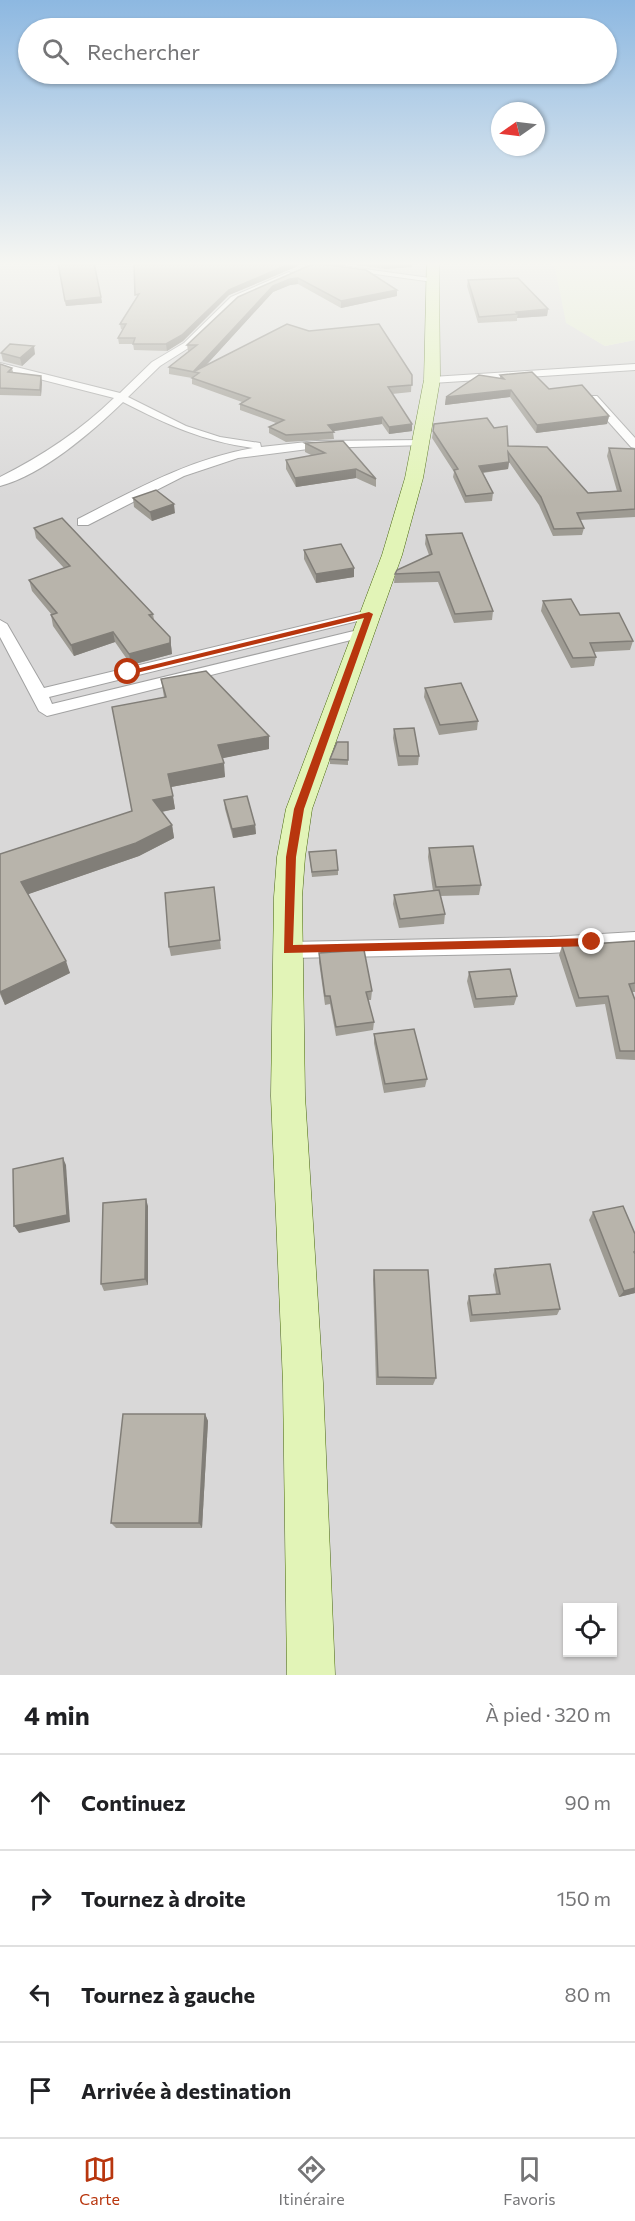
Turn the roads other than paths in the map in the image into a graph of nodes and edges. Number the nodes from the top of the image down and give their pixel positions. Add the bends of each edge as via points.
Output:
1 (191, 341) edge
2 (432, 341) edge
3 (0, 366) edge
4 (635, 367) edge
5 (432, 380) junction
6 (577, 381) junction
7 (121, 397) junction
8 (423, 443) junction
9 (635, 445) edge
10 (279, 448) junction
11 (0, 482) edge
12 (83, 522) dead end
13 (0, 624) edge
14 (366, 624) junction
15 (635, 940) edge
16 (288, 950) junction
17 (311, 1675) edge

1 - 7 street via 156,364
2 - 5 street
3 - 7 street
4 - 6 street
5 - 6 street
5 - 8 street
6 - 9 street
7 - 10 street via 182,428 218,440
7 - 11 street via 92,426 34,465
8 - 10 street
8 - 14 street via 392,555
10 - 12 street via 211,461
13 - 14 street via 49,711
14 - 16 street via 299,809 291,857
15 - 16 street
16 - 17 street via 288,1096 303,1372

